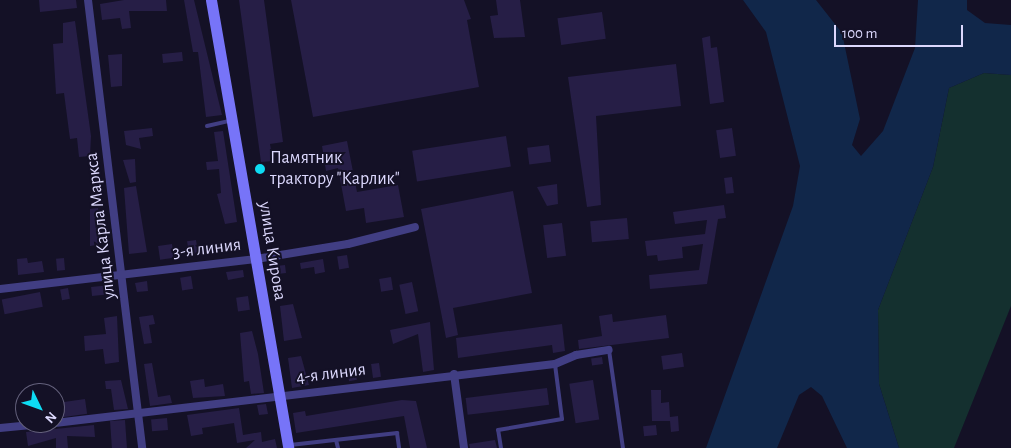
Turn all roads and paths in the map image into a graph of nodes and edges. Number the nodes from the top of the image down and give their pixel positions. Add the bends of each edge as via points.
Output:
1 (88, 0) edge
2 (212, 0) edge
3 (234, 120) junction
4 (207, 126) dead end
5 (416, 227) dead end
6 (256, 259) junction
7 (122, 274) junction
8 (0, 288) edge
9 (609, 350) joint
10 (555, 364) junction
11 (454, 374) junction
12 (278, 395) junction
13 (138, 415) junction
14 (65, 422) edge
15 (15, 427) edge
16 (0, 428) edge
17 (336, 440) junction
18 (288, 447) edge
19 (142, 448) edge
20 (338, 448) edge
21 (400, 448) edge
22 (464, 448) edge
23 (501, 448) edge
24 (623, 448) edge

1 - 7 street, улица Карла Маркса
2 - 3 street, улица Кирова
3 - 4 lane
3 - 6 street, улица Кирова
5 - 6 street, 3-я линия via 348,244
6 - 7 street, 3-я линия
6 - 12 street, улица Кирова
7 - 8 street, 3-я линия
7 - 13 street, улица Карла Маркса
9 - 10 street, 4-я линия via 576,354
9 - 24 lane
10 - 11 street, 4-я линия
10 - 23 lane via 562,419 498,430
11 - 12 street, 4-я линия
11 - 22 street
12 - 13 street, 4-я линия
12 - 18 street, улица Кирова
13 - 14 street, 4-я линия
13 - 19 street, улица Карла Маркса
15 - 16 street, 4-я линия
17 - 18 lane
17 - 20 lane
17 - 21 lane via 397,433

